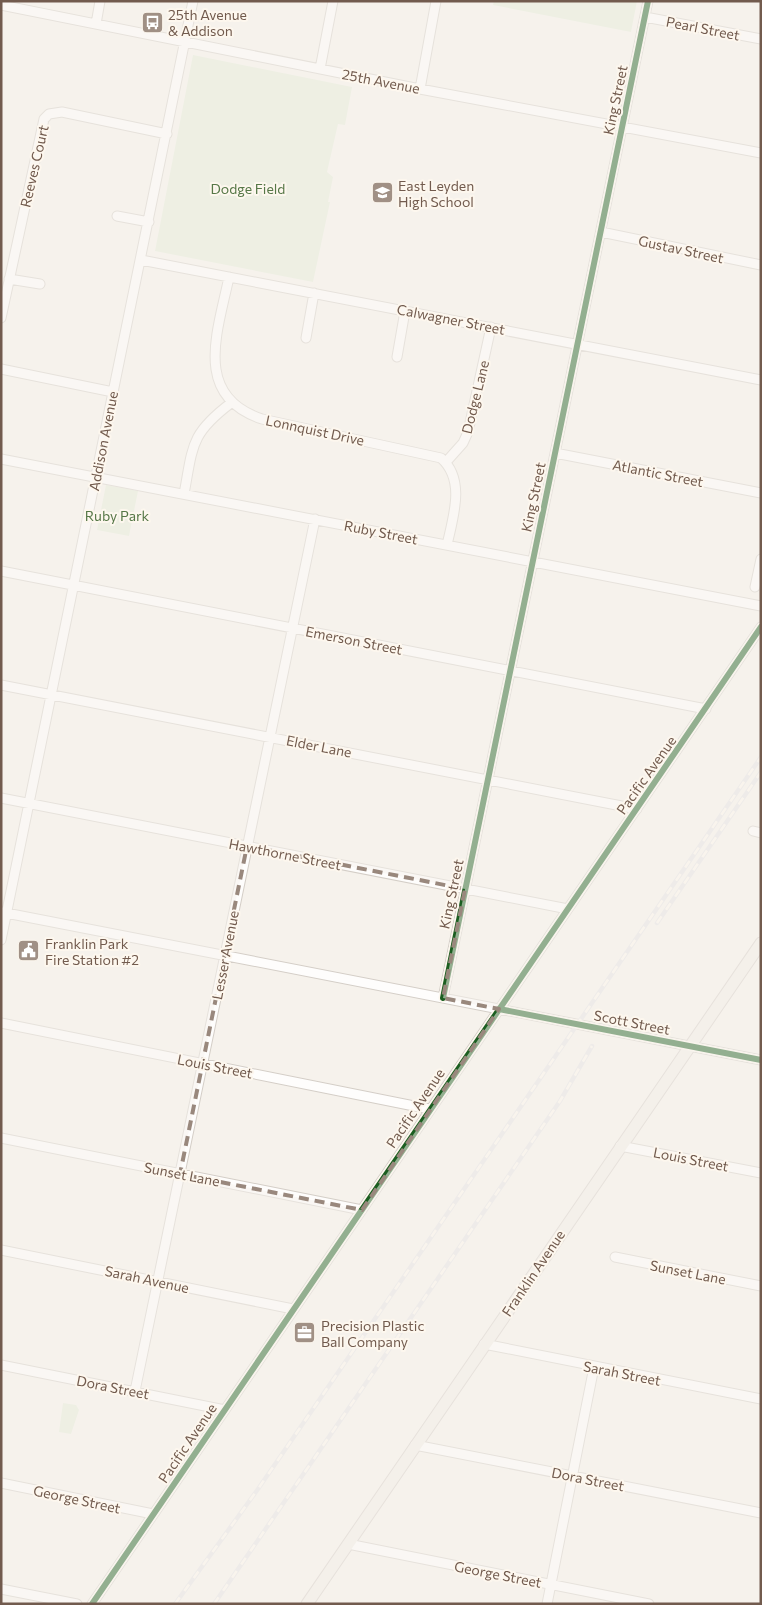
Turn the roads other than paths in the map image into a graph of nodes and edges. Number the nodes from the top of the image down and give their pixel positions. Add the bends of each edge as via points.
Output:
1 (100, 1) edge
2 (193, 1) edge
3 (333, 1) edge
4 (436, 1) edge
5 (648, 1) edge
6 (12, 4) edge
7 (1, 5) edge
8 (645, 17) junction
9 (96, 24) junction
10 (761, 39) edge
11 (186, 42) junction
12 (320, 69) junction
13 (420, 89) junction
14 (622, 127) junction
15 (167, 134) junction
16 (761, 153) edge
17 (118, 216) dead end
18 (149, 222) junction
19 (601, 232) junction
20 (141, 260) junction
21 (761, 266) edge
22 (229, 277) junction
23 (9, 279) junction
24 (40, 284) dead end
25 (314, 293) junction
26 (405, 311) junction
27 (1, 318) edge
28 (491, 327) junction
29 (306, 338) dead end
30 (577, 344) junction
31 (397, 357) dead end
32 (1, 369) edge
33 (761, 380) edge
34 (113, 392) junction
35 (231, 403) junction
36 (555, 453) junction
37 (1, 459) edge
38 (446, 462) junction
39 (96, 477) junction
40 (184, 494) junction
41 (761, 494) edge
42 (315, 519) junction
43 (447, 545) junction
44 (761, 559) edge
45 (532, 562) junction
46 (1, 571) edge
47 (74, 585) junction
48 (756, 587) dead end
49 (761, 606) edge
50 (761, 627) edge
51 (292, 628) junction
52 (510, 670) junction
53 (1, 685) edge
54 (52, 694) junction
55 (706, 709) junction
56 (269, 737) junction
57 (488, 780) junction
58 (1, 798) edge
59 (29, 803) junction
60 (637, 809) junction
61 (247, 846) junction
62 (465, 889) junction
63 (568, 909) junction
64 (4, 912) edge
65 (1, 940) edge
66 (760, 945) edge
67 (226, 955) junction
68 (443, 998) junction
69 (499, 1009) junction
70 (1, 1023) edge
71 (691, 1046) junction
72 (761, 1060) edge
73 (204, 1064) junction
74 (429, 1109) junction
75 (1, 1138) edge
76 (620, 1146) junction
77 (761, 1173) edge
78 (180, 1174) junction
79 (362, 1210) junction
80 (1, 1250) edge
81 (615, 1257) dead end
82 (158, 1281) junction
83 (761, 1286) edge
84 (293, 1309) junction
85 (484, 1344) junction
86 (1, 1364) edge
87 (594, 1367) junction
88 (135, 1391) junction
89 (761, 1399) edge
90 (225, 1410) junction
91 (415, 1445) junction
92 (572, 1476) junction
93 (1, 1483) edge
94 (761, 1513) edge
95 (153, 1514) junction
96 (348, 1544) junction
97 (550, 1584) junction
98 (1, 1589) edge
99 (77, 1604) edge
100 (92, 1604) edge
101 (307, 1604) edge
102 (546, 1604) edge
103 (649, 1604) edge

1 - 9 street
2 - 11 street, Addison Avenue
3 - 12 street
4 - 13 street
5 - 8 street, King Street
6 - 7 street, 25th Avenue
6 - 9 street, 25th Avenue
8 - 10 street, Pearl Street
8 - 14 street, King Street
9 - 11 street, 25th Avenue
11 - 12 street, 25th Avenue
11 - 15 street, Addison Avenue
12 - 13 street, 25th Avenue
13 - 14 street, 25th Avenue
14 - 16 street, 25th Avenue
14 - 19 street, King Street
15 - 18 street, Addison Avenue
15 - 23 street, Reeves Court via 62,112 49,114 41,126
17 - 18 street
18 - 20 street, Addison Avenue
19 - 21 street, Gustav Street
19 - 30 street, King Street
20 - 22 street, Calwagner Street
20 - 34 street, Addison Avenue
22 - 25 street, Calwagner Street
22 - 35 street via 214,350 217,376
23 - 24 street
23 - 27 street, Reeves Court
25 - 26 street, Calwagner Street
25 - 29 street
26 - 28 street, Calwagner Street
26 - 31 street
28 - 30 street, Calwagner Street
28 - 38 street, Dodge Lane via 468,432
30 - 33 street, Calwagner Street
30 - 36 street, King Street
32 - 34 street
34 - 39 street, Addison Avenue
35 - 38 street, Lonnquist Drive via 262,419 432,455
35 - 40 street via 208,421 196,439
36 - 41 street, Atlantic Street
36 - 45 street, King Street
37 - 39 street, Ruby Street
38 - 43 street via 456,492
39 - 40 street, Ruby Street
39 - 47 street, Addison Avenue
40 - 42 street, Ruby Street
42 - 43 street, Ruby Street
42 - 51 street, Lesser Avenue
43 - 45 street, Ruby Street
44 - 48 street
45 - 49 street, Ruby Street
45 - 52 street, King Street
46 - 47 street, Emerson Street
47 - 51 street, Emerson Street
47 - 54 street, Addison Avenue
50 - 55 street, Pacific Avenue
51 - 52 street, Emerson Street
51 - 56 street, Lesser Avenue
52 - 55 street, Emerson Street
52 - 57 street, King Street
53 - 54 street, Elder Lane
54 - 56 street, Elder Lane
54 - 59 street, Addison Avenue
55 - 60 street, Pacific Avenue
56 - 57 street, Elder Lane
56 - 61 street, Lesser Avenue
57 - 60 street, Elder Lane
57 - 62 street, King Street
58 - 59 street, Hawthorne Street
59 - 61 street, Hawthorne Street
59 - 64 street, Addison Avenue
60 - 63 street, Pacific Avenue
61 - 62 street, Hawthorne Street
61 - 67 street, Lesser Avenue
62 - 63 street, Hawthorne Street
62 - 68 street, King Street
63 - 69 street, Pacific Avenue
64 - 65 street, Addison Avenue
64 - 67 street, Scott Street
66 - 71 main road, Franklin Avenue
67 - 68 street, Scott Street
67 - 73 street, Lesser Avenue
68 - 69 street, Scott Street
69 - 71 street, Scott Street
69 - 74 street, Pacific Avenue
70 - 73 street, Louis Street
71 - 72 street, Scott Street
71 - 76 main road, Franklin Avenue
73 - 74 street, Louis Street
73 - 78 street, Lesser Avenue
74 - 79 street, Pacific Avenue
75 - 78 street, Sunset Lane
76 - 77 street, Louis Street
76 - 85 main road, Franklin Avenue
78 - 79 street, Sunset Lane
78 - 82 street, Lesser Avenue
79 - 84 street, Pacific Avenue
80 - 82 street, Sarah Avenue
81 - 83 street, Sunset Lane
82 - 84 street, Sarah Avenue
82 - 88 street, Lesser Avenue
84 - 90 street, Pacific Avenue
85 - 87 street, Sarah Street
85 - 91 main road, Franklin Avenue
86 - 88 street, Dora Street
87 - 89 street, Sarah Street
87 - 92 street
88 - 90 street, Dora Street
90 - 95 street, Pacific Avenue
91 - 92 street, Dora Street
91 - 96 main road, Franklin Avenue
92 - 94 street, Dora Street
92 - 97 street
93 - 95 street, George Street
95 - 100 street, Pacific Avenue
96 - 97 street, George Street
96 - 101 main road, Franklin Avenue
97 - 102 street
97 - 103 street, George Street
98 - 99 street

